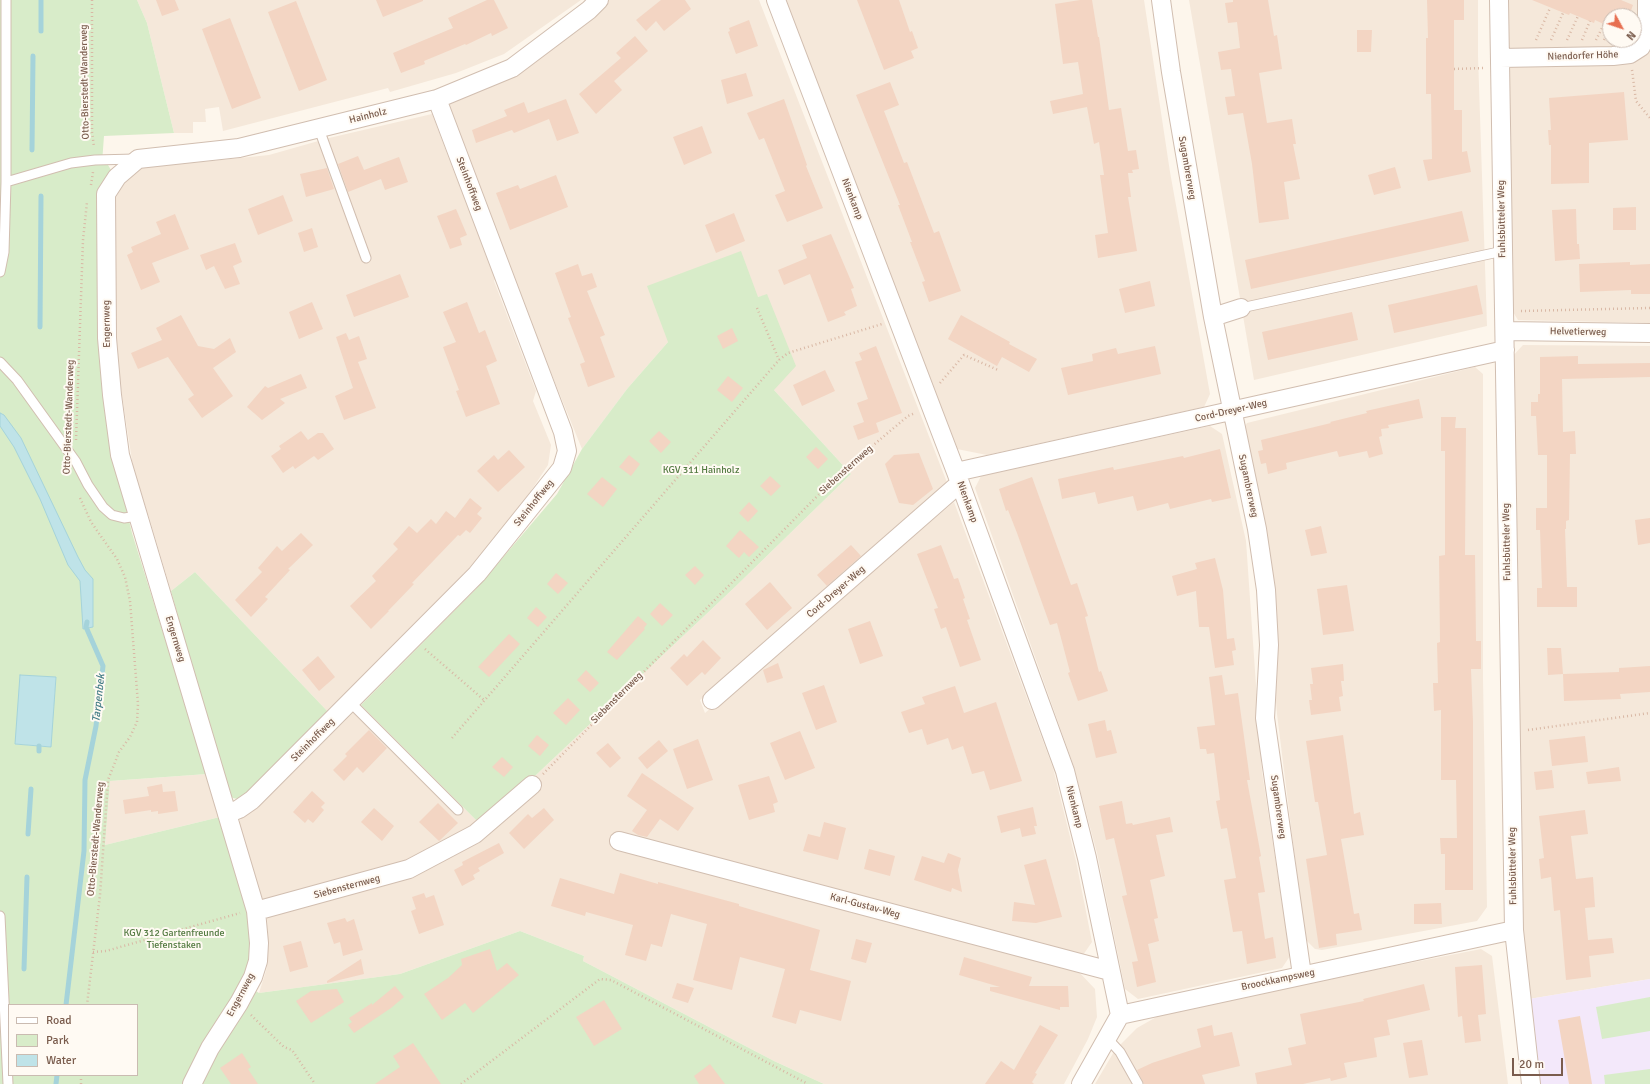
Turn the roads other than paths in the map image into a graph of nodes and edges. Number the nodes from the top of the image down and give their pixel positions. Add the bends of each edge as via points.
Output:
1 (6, 0) edge
2 (599, 0) edge
3 (776, 0) edge
4 (1161, 0) edge
5 (1499, 0) edge
6 (1647, 0) edge
7 (1500, 62) junction
8 (437, 100) junction
9 (319, 128) junction
10 (138, 159) junction
11 (6, 182) junction
12 (1503, 251) junction
13 (366, 258) dead end
14 (0, 272) edge
15 (1241, 308) joint
16 (1213, 317) junction
17 (1505, 331) junction
18 (1650, 333) edge
19 (1505, 350) junction
20 (0, 362) edge
21 (1232, 411) junction
22 (958, 478) junction
23 (138, 516) junction
24 (712, 700) dead end
25 (350, 702) junction
26 (532, 785) road end
27 (458, 810) dead end
28 (227, 814) junction
29 (619, 840) dead end
30 (256, 911) junction
31 (0, 916) edge
32 (0, 930) edge
33 (1514, 930) junction
34 (1110, 971) junction
35 (1302, 975) junction
36 (1120, 1015) junction
37 (1107, 1038) junction
38 (8, 1084) edge
39 (192, 1084) edge
40 (1081, 1084) edge
41 (1138, 1084) edge
42 (1531, 1084) edge

1 - 11 lane
2 - 8 street, Hainholz via 512,68
3 - 22 street, Nienkamp
4 - 16 street, Sugambrerweg
5 - 7 street, Fuhlsbütteler Weg
6 - 7 street, Niendorfer Höhe via 1647,33 1641,47 1630,54 1544,57
7 - 12 street, Fuhlsbütteler Weg
8 - 9 street, Hainholz
8 - 25 street, Steinhoffweg via 563,432 567,451 562,468 477,574
9 - 10 street, Hainholz via 239,148
9 - 13 lane
10 - 11 lane via 95,160 71,164
10 - 23 street, Engernweg via 117,177 106,194 107,338 112,395 120,455
11 - 14 lane via 4,252
12 - 15 lane
12 - 17 street, Fuhlsbütteler Weg
15 - 16 street
16 - 21 street, Sugambrerweg
17 - 18 street, Helvetierweg
17 - 19 street, Fuhlsbütteler Weg
19 - 21 street, Cord-Dreyer-Weg
19 - 33 street, Fuhlsbütteler Weg
20 - 23 lane via 17,380 76,462 99,502 112,515 124,518
21 - 22 street, Cord-Dreyer-Weg
21 - 35 street, Sugambrerweg via 1257,529 1266,590 1270,645 1265,718
22 - 24 street, Cord-Dreyer-Weg
22 - 34 street, Nienkamp via 1065,771 1087,858
23 - 28 street, Engernweg
25 - 27 lane
25 - 28 street, Steinhoffweg via 252,800 239,810
26 - 30 street, Siebensternweg via 475,834 409,869
28 - 30 street, Engernweg
29 - 34 street, Karl-Gustav-Weg
30 - 39 street, Engernweg via 259,943 258,961 253,977 210,1048
31 - 32 lane
32 - 38 lane
33 - 35 street, Broockkampsweg
33 - 42 street, Fuhlsbütteler Weg
34 - 36 street, Nienkamp
35 - 36 street, Broockkampsweg
36 - 37 street
37 - 40 street
37 - 41 lane via 1120,1052

